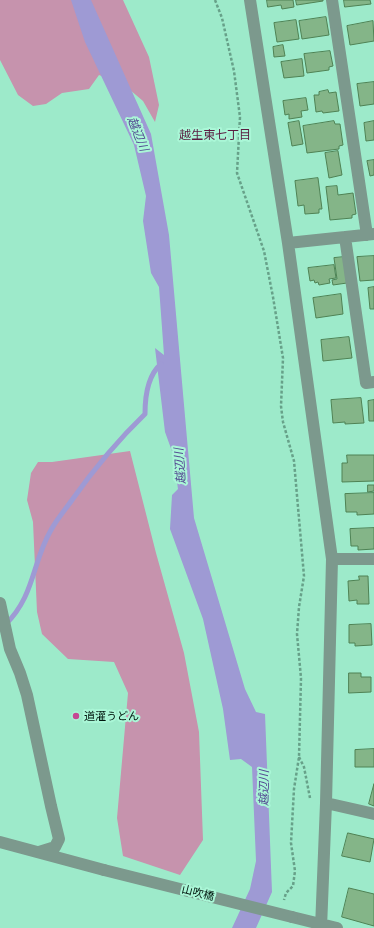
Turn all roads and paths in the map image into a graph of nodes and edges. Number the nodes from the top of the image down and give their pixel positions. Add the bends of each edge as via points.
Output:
1 (215, 0) edge
2 (250, 0) edge
3 (332, 0) edge
4 (371, 234) edge
5 (345, 237) junction
6 (288, 243) junction
7 (374, 382) edge
8 (332, 559) junction
9 (374, 559) edge
10 (0, 603) edge
11 (326, 803) junction
12 (374, 814) edge
13 (0, 842) edge
14 (39, 852) junction
15 (282, 907) dead end
16 (321, 926) edge
17 (337, 928) edge

1 - 15 path via 222,18 234,71 240,117 237,173 264,251 276,310 282,358 281,406 294,461 304,576 297,634 301,678 299,757 294,789 291,844 295,871 293,886 286,894
2 - 6 street
3 - 4 street
4 - 5 street
5 - 6 street
5 - 7 street via 366,383
6 - 8 street
8 - 9 street
8 - 11 street
10 - 14 street via 10,649 27,695 60,839 55,847
11 - 12 street
11 - 16 street
13 - 14 street, 山吹橋
14 - 16 street, 山吹橋, bridge
16 - 17 street, 山吹橋

